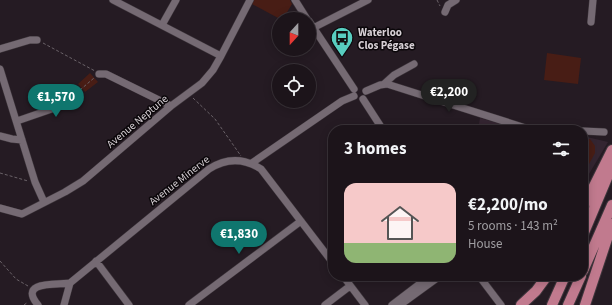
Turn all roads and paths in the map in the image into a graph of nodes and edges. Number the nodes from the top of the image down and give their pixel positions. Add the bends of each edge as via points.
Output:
1 (114, 0) edge
2 (176, 0) edge
3 (250, 0) edge
4 (295, 0) edge
5 (368, 0) edge
6 (456, 0) edge
7 (593, 0) edge
8 (303, 12) edge
9 (445, 12) dead end
10 (591, 22) dead end
11 (162, 25) junction
12 (316, 26) edge
13 (316, 33) edge
14 (37, 40) joint
15 (0, 49) edge
16 (221, 56) junction
17 (414, 64) dead end
18 (0, 69) edge
19 (98, 74) junction
20 (384, 84) junction
21 (366, 91) junction
22 (354, 92) junction
23 (189, 93) junction
24 (75, 94) joint
25 (362, 99) junction
26 (171, 106) junction
27 (17, 121) junction
28 (380, 125) edge
29 (516, 125) edge
30 (588, 131) edge
31 (604, 132) dead end
32 (0, 136) edge
33 (22, 140) junction
34 (612, 150) edge
35 (242, 161) junction
36 (252, 163) junction
37 (612, 166) edge
38 (0, 173) edge
39 (35, 182) junction
40 (588, 198) edge
41 (44, 202) junction
42 (612, 205) edge
43 (0, 208) edge
44 (301, 221) junction
45 (588, 223) edge
46 (612, 224) edge
47 (328, 256) edge
48 (588, 260) edge
49 (0, 261) edge
50 (96, 261) junction
51 (346, 281) edge
52 (423, 281) edge
53 (433, 281) edge
54 (483, 281) edge
55 (543, 281) edge
56 (563, 281) edge
57 (579, 281) edge
58 (70, 283) junction
59 (350, 286) junction
60 (34, 290) junction
61 (38, 305) edge
62 (64, 305) edge
63 (129, 305) edge
64 (189, 305) edge
65 (325, 305) edge
66 (365, 305) edge
67 (392, 305) edge
68 (400, 305) edge
69 (500, 305) edge
70 (521, 305) edge
71 (552, 305) edge
72 (568, 305) edge
73 (585, 305) edge

1 - 11 street
2 - 11 street
3 - 16 street, Avenue Neptune
4 - 8 street
5 - 12 street
6 - 9 street via 448,5
7 - 10 street
11 - 16 street
13 - 22 street
14 - 15 street
14 - 19 path
16 - 23 street, Avenue Neptune via 202,83
17 - 20 street
18 - 27 street
19 - 24 path
19 - 26 street via 106,74
20 - 21 street
20 - 29 street
21 - 22 street via 362,87
21 - 25 street
22 - 25 street via 358,99
22 - 36 street
23 - 26 street, Avenue Neptune
23 - 35 path via 215,119
24 - 27 street via 72,102
25 - 28 street
26 - 41 street, Avenue Neptune via 83,181
27 - 33 street
30 - 31 street
32 - 33 street
33 - 39 street
34 - 40 highway
35 - 36 street, Avenue Minerve
35 - 50 street, Avenue Minerve via 218,163 209,169
36 - 44 street via 261,169
37 - 45 highway
38 - 39 path
39 - 41 street
41 - 43 street, Avenue Neptune via 22,214
42 - 48 highway
44 - 47 street
44 - 64 street
46 - 73 highway
49 - 60 path via 16,279
50 - 58 street, Avenue Minerve
50 - 63 street
51 - 59 street
52 - 67 street
53 - 68 street
54 - 69 street
55 - 70 highway
56 - 71 highway
57 - 72 highway
58 - 60 street via 40,285
58 - 62 street
59 - 65 street
59 - 66 street
60 - 61 street via 33,298

